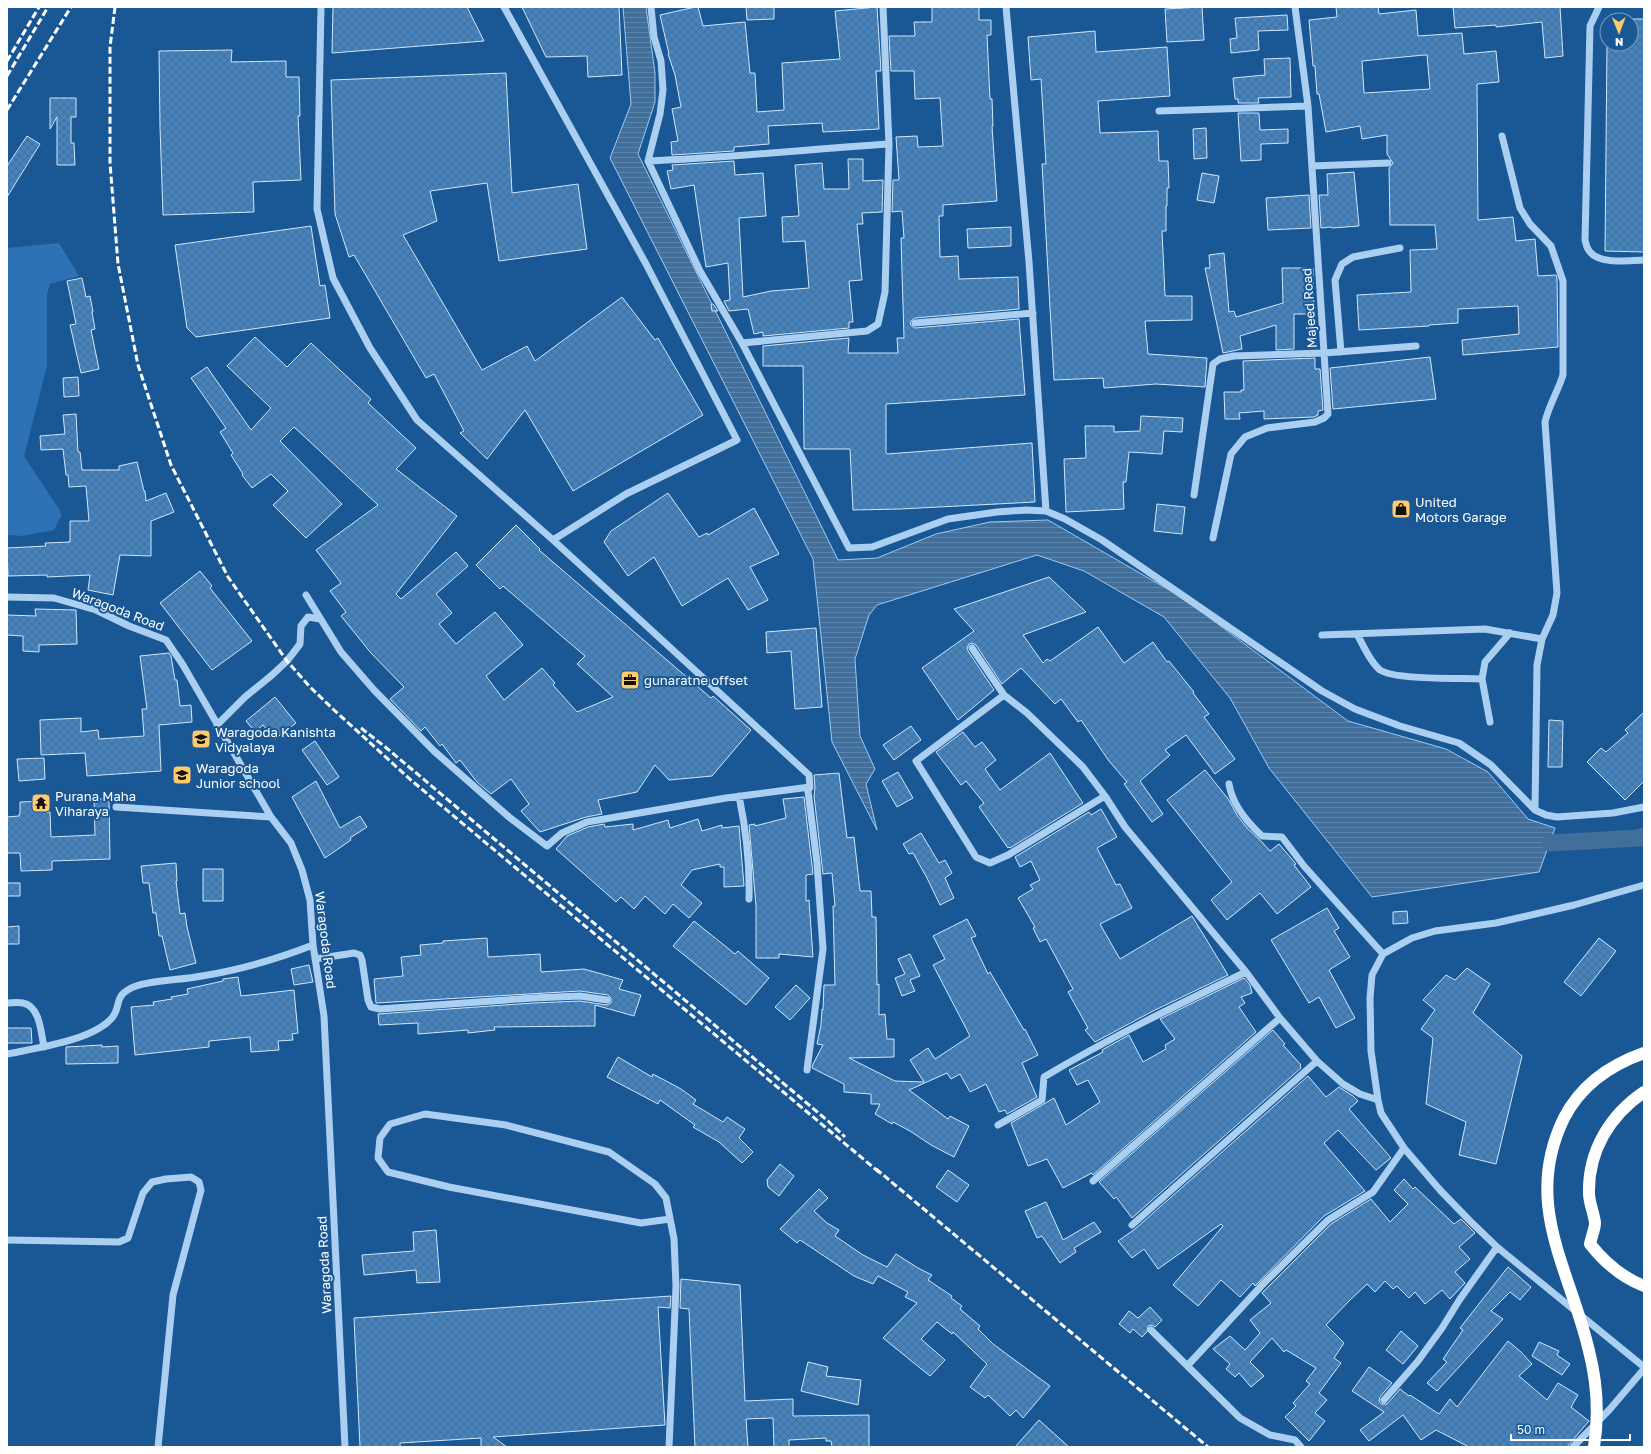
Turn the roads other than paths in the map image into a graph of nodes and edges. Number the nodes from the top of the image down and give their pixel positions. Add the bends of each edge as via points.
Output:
1 (321, 7) edge
2 (504, 7) edge
3 (651, 7) edge
4 (883, 7) edge
5 (1006, 7) edge
6 (1295, 7) edge
7 (1599, 7) edge
8 (1308, 106) junction
9 (1159, 111) dead end
10 (1502, 136) dead end
11 (889, 144) junction
12 (648, 161) junction
13 (1388, 162) dead end
14 (1312, 166) junction
15 (1400, 248) dead end
16 (1644, 260) edge
17 (1033, 313) junction
18 (915, 323) dead end
19 (742, 343) junction
20 (1416, 346) dead end
21 (1341, 352) junction
22 (1324, 353) junction
23 (1194, 495) dead end
24 (1046, 511) junction
25 (1214, 538) dead end
26 (552, 540) junction
27 (306, 595) dead end
28 (7, 597) edge
29 (320, 619) junction
30 (1510, 633) junction
31 (1356, 634) junction
32 (1322, 636) dead end
33 (1542, 639) junction
34 (972, 648) dead end
35 (1482, 679) junction
36 (1004, 695) junction
37 (1490, 722) dead end
38 (217, 725) junction
39 (1229, 784) dead end
40 (810, 787) junction
41 (739, 796) junction
42 (1105, 796) junction
43 (116, 807) dead end
44 (1644, 807) edge
45 (1535, 810) junction
46 (271, 817) junction
47 (1644, 885) edge
48 (749, 899) dead end
49 (313, 946) junction
50 (1383, 954) junction
51 (315, 959) junction
52 (1246, 972) junction
53 (607, 1000) dead end
54 (7, 1003) edge
55 (1280, 1018) junction
56 (44, 1047) junction
57 (1644, 1053) edge
58 (7, 1054) edge
59 (1317, 1061) junction
60 (807, 1070) dead end
61 (1644, 1092) edge
62 (1378, 1100) junction
63 (998, 1125) dead end
64 (1404, 1148) junction
65 (1093, 1181) dead end
66 (670, 1219) junction
67 (1132, 1225) dead end
68 (7, 1240) edge
69 (1498, 1247) junction
70 (1644, 1286) edge
71 (1152, 1330) dead end
72 (1188, 1365) junction
73 (1644, 1368) edge
74 (1384, 1400) dead end
75 (158, 1447) edge
76 (345, 1447) edge
77 (669, 1447) edge
78 (1301, 1447) edge
79 (1573, 1447) edge
80 (1594, 1447) edge

1 - 26 street via 317,209 333,278 370,348 417,420
2 - 26 street via 646,264 737,440 626,494
3 - 12 street via 654,37 661,61 663,90 660,114
4 - 11 street
5 - 17 street
6 - 8 street, Majeed Road
7 - 16 street via 1590,26 1585,240 1588,250 1604,259
8 - 9 street
8 - 14 street, Majeed Road
10 - 33 street via 1520,208 1530,224 1551,246 1563,281 1563,375 1545,422 1557,593 1553,615
11 - 12 street
11 - 19 street via 885,292 878,324 867,331
12 - 19 street via 700,271
13 - 14 street
14 - 22 street, Majeed Road
15 - 21 street via 1353,257 1342,264 1335,280
17 - 18 street
17 - 24 street
19 - 24 street via 849,548 872,547 948,519 1026,510
20 - 21 street
21 - 22 street
22 - 23 street via 1233,356 1220,359 1213,364
22 - 25 street, Majeed Road via 1328,414 1315,422 1267,428 1245,437 1231,454
24 - 45 street via 1102,540 1322,691 1361,711 1400,726 1459,743 1491,765
26 - 40 street via 809,775
27 - 29 street
28 - 38 street, Waragoda Road via 54,598 96,610 166,640
29 - 38 street via 308,617 301,626 300,644 287,661 241,700
29 - 41 street via 341,652 434,751 509,818 547,846 562,833 587,822
30 - 31 street via 1485,629
30 - 33 street
30 - 35 street via 1485,662
31 - 32 street
31 - 35 street via 1381,671 1402,677
33 - 45 street via 1537,665
34 - 36 street
35 - 37 street
36 - 42 street via 1027,713 1083,767
36 - 42 street via 916,761 976,857 990,863 1008,855
38 - 46 street, Waragoda Road
39 - 50 street via 1230,795 1253,827 1262,836 1282,837 1304,866
40 - 41 street
40 - 60 street via 808,791 817,863 823,949
41 - 48 street via 747,835
42 - 52 street via 1125,827
43 - 46 street
44 - 45 street via 1613,813 1557,817
46 - 49 street, Waragoda Road via 291,843 302,870 310,900
47 - 50 street via 1496,923 1435,931 1412,938
49 - 51 street, Waragoda Road
49 - 56 street via 249,967 138,986 124,992 113,1016 101,1028
50 - 62 street via 1372,976 1370,998 1371,1051
51 - 53 street via 354,953 360,955 368,1000 371,1007 380,1009 580,996
51 - 76 street, Waragoda Road via 324,1016
52 - 55 street
52 - 63 street via 1177,1005 1044,1077 1042,1100
54 - 56 street via 23,1002 36,1013
55 - 59 street
55 - 65 street
56 - 58 street
57 - 80 highway via 1603,1073 1578,1095 1561,1124 1549,1162 1547,1191 1552,1230 1585,1334 1594,1372 1597,1409
59 - 62 street via 1343,1084 1360,1094
59 - 67 street
61 - 70 highway via 1621,1110 1611,1123 1596,1151 1589,1193 1595,1224 1590,1244 1614,1270
62 - 64 street via 1381,1112
64 - 69 street via 1440,1190
64 - 72 street via 1373,1192 1328,1220 1264,1283
66 - 66 street via 666,1198 655,1184 609,1152 506,1125 425,1114 390,1124 380,1138 378,1158 388,1172 449,1187 640,1223
66 - 77 street via 674,1239 676,1286
68 - 75 street via 119,1242 128,1238 143,1193 152,1182 166,1178 192,1177 199,1182 201,1190 173,1295
69 - 73 street
69 - 74 street via 1418,1361
71 - 72 street
72 - 78 street via 1240,1418 1270,1435 1295,1440
73 - 79 street via 1610,1409

